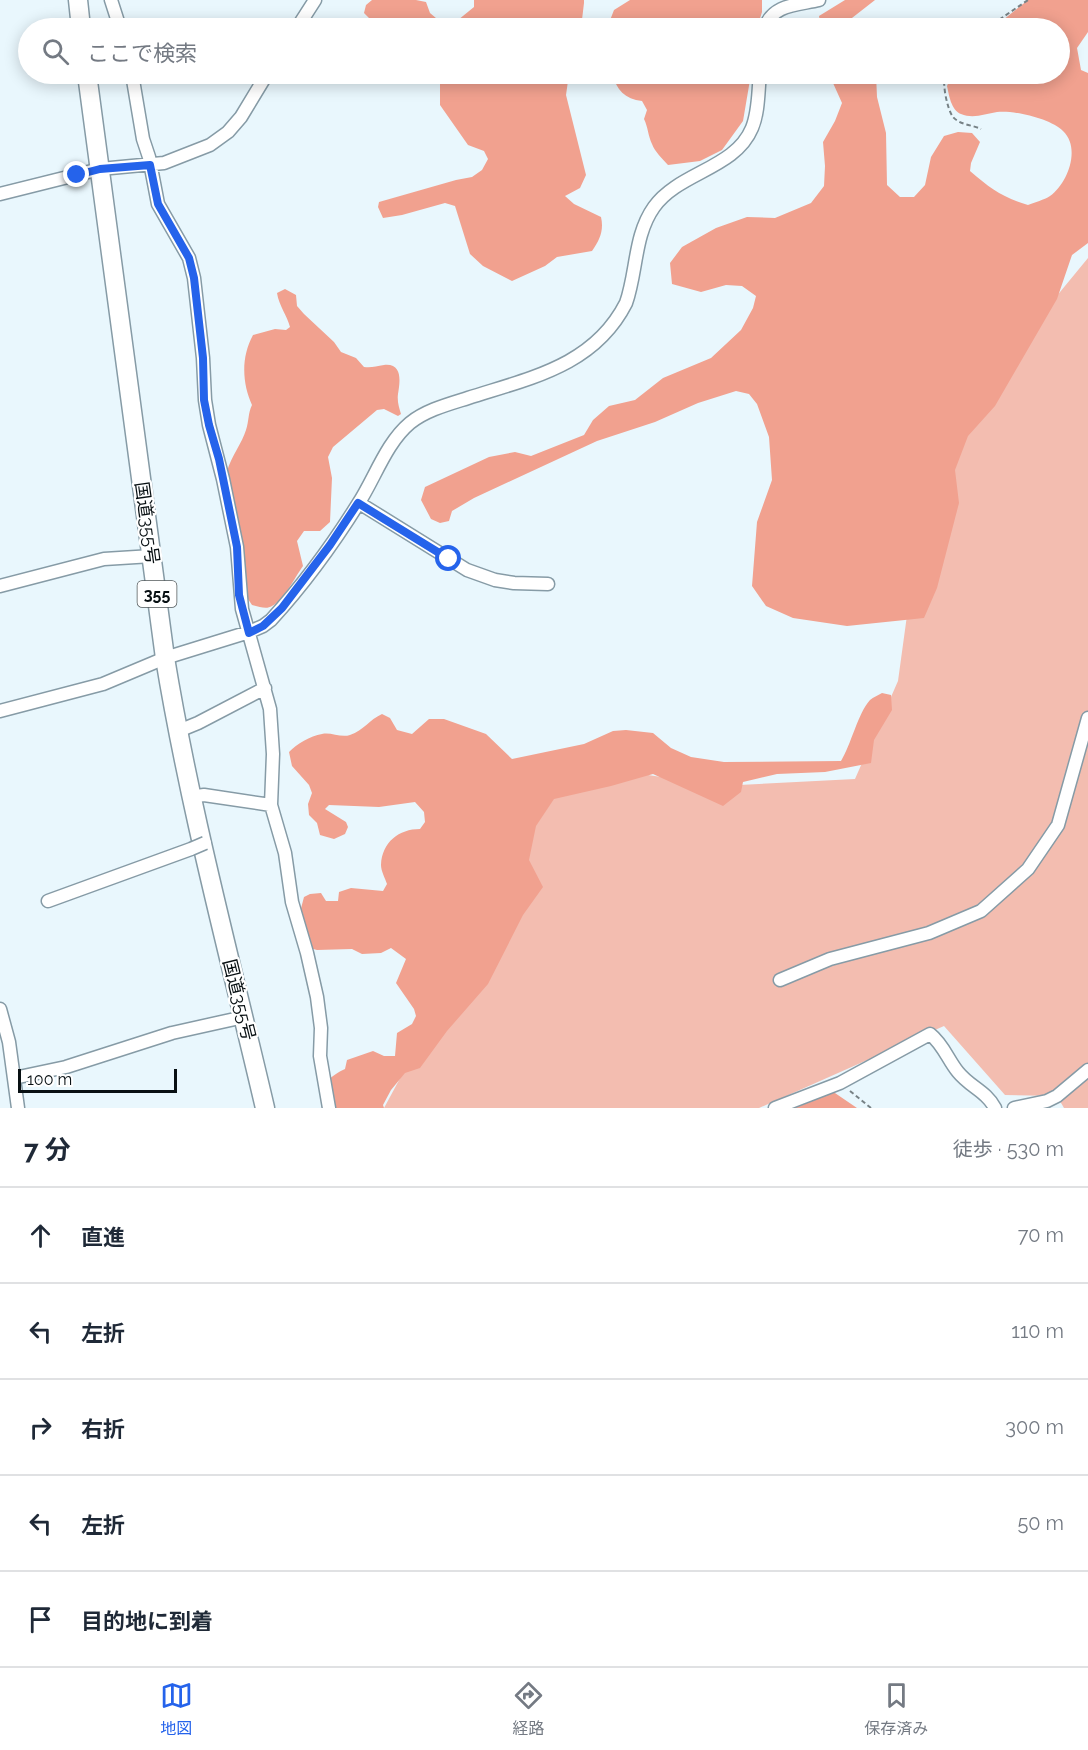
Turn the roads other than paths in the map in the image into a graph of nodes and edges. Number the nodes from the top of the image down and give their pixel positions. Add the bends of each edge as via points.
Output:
1 (78, 0) edge
2 (111, 0) edge
3 (315, 0) edge
4 (819, 0) edge
5 (80, 18) edge
6 (117, 18) edge
7 (303, 18) edge
8 (770, 18) edge
9 (88, 84) edge
10 (134, 84) edge
11 (261, 84) edge
12 (759, 84) edge
13 (150, 165) junction
14 (100, 169) junction
15 (0, 194) edge
16 (358, 503) junction
17 (152, 556) junction
18 (549, 584) dead end
19 (0, 586) edge
20 (249, 633) junction
21 (165, 658) junction
22 (265, 688) junction
23 (0, 711) edge
24 (1088, 718) edge
25 (176, 732) junction
26 (190, 796) junction
27 (271, 805) junction
28 (205, 843) dead end
29 (48, 901) dead end
30 (780, 980) dead end
31 (0, 1009) edge
32 (243, 1017) junction
33 (1088, 1070) edge
34 (14, 1077) junction
35 (18, 1108) edge
36 (265, 1108) edge
37 (329, 1108) edge
38 (775, 1108) edge
39 (995, 1108) edge
40 (1014, 1108) edge

1 - 5 highway
2 - 6 street
3 - 7 street
4 - 8 street via 775,12
9 - 14 highway, 国道355号 / 355
10 - 13 street
11 - 13 street via 240,117 218,140 177,159
12 - 16 street via 755,118 747,138 731,155 672,189 653,208 641,234 626,303 602,337 556,370 460,400 409,424
13 - 14 street
13 - 20 street via 158,204 189,258 194,278 204,400 237,547 239,595
14 - 15 street
14 - 17 highway, 国道355号 / 355
16 - 18 street via 467,570 495,580
16 - 20 street via 282,608
17 - 19 street via 104,559
17 - 21 highway, 国道355号 / 355
20 - 21 street
20 - 22 street
21 - 23 street via 103,684
21 - 25 highway, 国道355号 / 355
22 - 25 street
22 - 27 street via 273,754
24 - 30 street via 1058,825 1028,869 981,911 929,933 830,959
25 - 26 highway, 国道355号 / 355
26 - 27 street
26 - 32 highway, 国道355号 / 355
27 - 37 street via 317,997 320,1056
28 - 29 street, bridge
31 - 34 street
32 - 34 street via 172,1033 66,1067
32 - 36 highway, 国道355号 / 355
33 - 40 street via 1057,1096
34 - 35 street
38 - 39 street via 840,1083 930,1034 967,1083 981,1089

